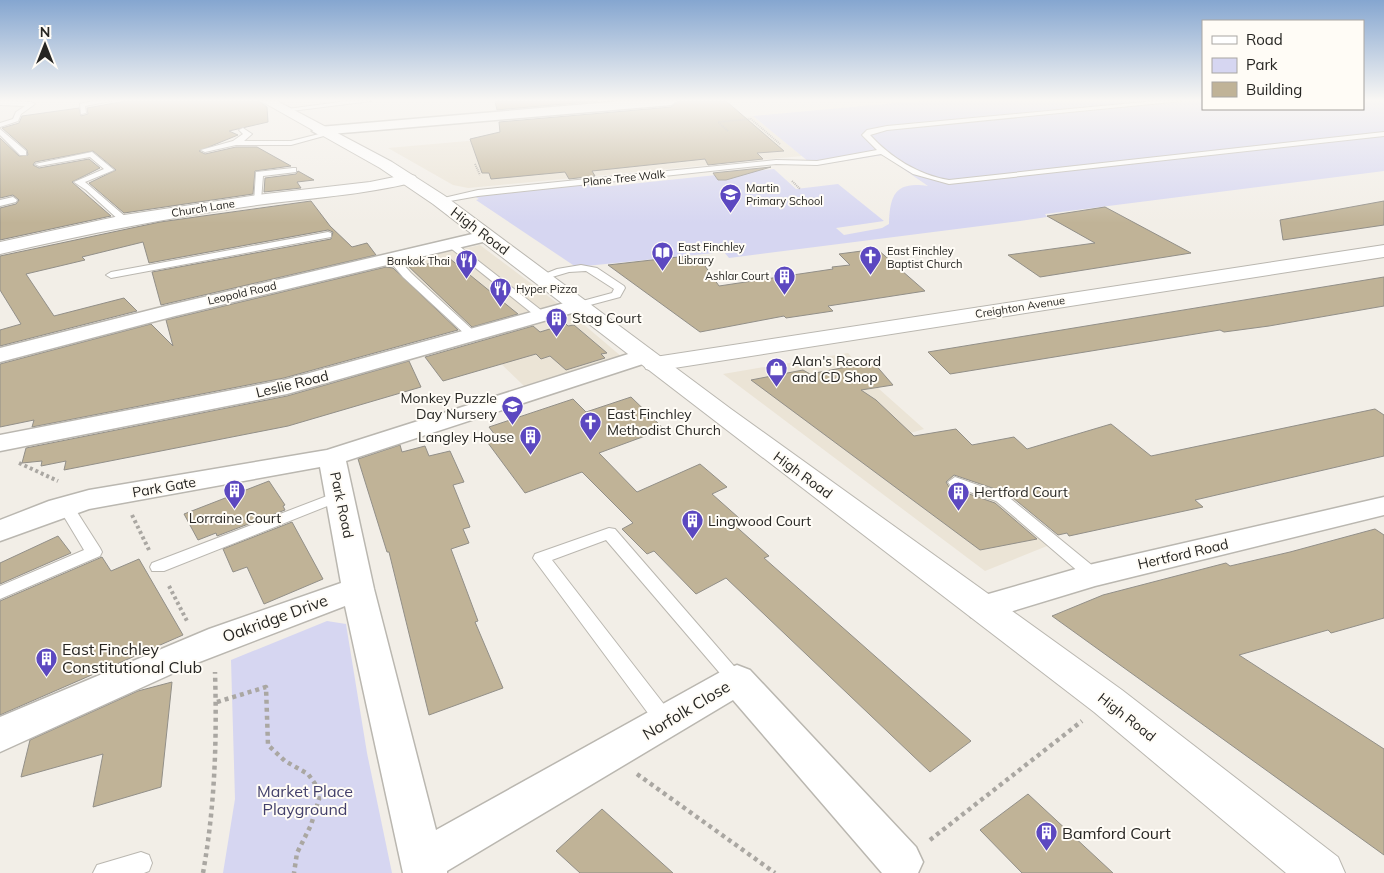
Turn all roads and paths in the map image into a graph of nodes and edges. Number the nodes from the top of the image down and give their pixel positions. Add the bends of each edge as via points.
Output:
1 (11, 142) edge
2 (295, 142) edge
3 (339, 142) edge
4 (778, 142) edge
5 (873, 142) edge
6 (1314, 142) edge
7 (236, 143) joint
8 (783, 146) dead end
9 (205, 150) dead end
10 (884, 151) junction
11 (24, 153) dead end
12 (39, 164) dead end
13 (293, 170) dead end
14 (409, 179) junction
15 (13, 200) dead end
16 (257, 200) junction
17 (439, 200) junction
18 (0, 203) edge
19 (124, 220) junction
20 (328, 235) dead end
21 (485, 236) junction
22 (452, 244) junction
23 (0, 248) edge
24 (1384, 251) edge
25 (392, 258) junction
26 (111, 276) dead end
27 (542, 277) junction
28 (579, 305) junction
29 (542, 316) junction
30 (472, 335) junction
31 (0, 355) edge
32 (650, 360) junction
33 (0, 443) edge
34 (332, 457) junction
35 (17, 462) dead end
36 (955, 482) dead end
37 (340, 496) junction
38 (92, 497) junction
39 (65, 505) junction
40 (1384, 506) edge
41 (0, 531) edge
42 (158, 566) dead end
43 (1094, 575) junction
44 (358, 589) junction
45 (0, 593) edge
46 (983, 608) junction
47 (202, 646) junction
48 (737, 680) junction
49 (1108, 701) junction
50 (216, 702) junction
51 (666, 722) junction
52 (0, 735) edge
53 (610, 754) junction
54 (901, 862) joint
55 (142, 863) dead end
56 (424, 867) edge
57 (106, 873) edge
58 (203, 873) edge
59 (294, 873) edge
60 (775, 873) edge
61 (1322, 873) edge

1 - 11 lane
2 - 7 lane
3 - 14 main road, High Road
4 - 8 path
5 - 10 lane
6 - 10 lane via 949,182 928,179
7 - 9 lane
10 - 17 lane, Plane Tree Walk via 810,163 776,162 478,193
12 - 19 lane via 92,154 110,170 78,182
13 - 16 lane via 258,174
14 - 16 main road, Church Lane via 370,187
14 - 17 main road, High Road
15 - 18 lane
16 - 19 main road, Church Lane
17 - 21 main road, High Road
19 - 23 main road, Church Lane
20 - 26 lane
21 - 22 street, Leopold Road
21 - 27 main road, High Road
22 - 25 street, Leopold Road
22 - 29 lane, High Road
24 - 32 main road, Creighton Avenue
25 - 30 lane
25 - 31 street, Leopold Road via 170,310
27 - 28 main road, High Road
27 - 28 lane via 587,268 620,288 616,295
28 - 29 street, Leslie Road
28 - 32 main road, High Road
29 - 30 street, Leslie Road
30 - 33 street, Leslie Road via 287,387
32 - 34 street, Park Road
32 - 46 main road, High Road
34 - 37 street, Park Road
34 - 38 street, Park Gate via 122,495
35 - 38 path
36 - 43 lane via 1001,498
37 - 42 lane
37 - 44 street, Park Road
38 - 39 street, Park Gate
39 - 41 street, Park Gate
39 - 45 lane via 94,552
40 - 43 street, Hertford Road
43 - 46 street, Hertford Road
44 - 47 street, Oakridge Drive via 284,612
44 - 56 street, Park Road
46 - 49 main road, High Road
47 - 50 path via 214,659
47 - 52 street, Oakridge Drive
48 - 51 street, Norfolk Close
48 - 51 lane via 609,533 541,558
48 - 54 street, Norfolk Close
49 - 54 path
49 - 61 main road, High Road
50 - 58 path via 211,835
50 - 59 path via 266,687 268,745 285,761 308,774 316,785 319,799 316,812 297,853
51 - 53 street, Norfolk Close
53 - 56 street, Norfolk Close
53 - 60 path
55 - 57 lane

